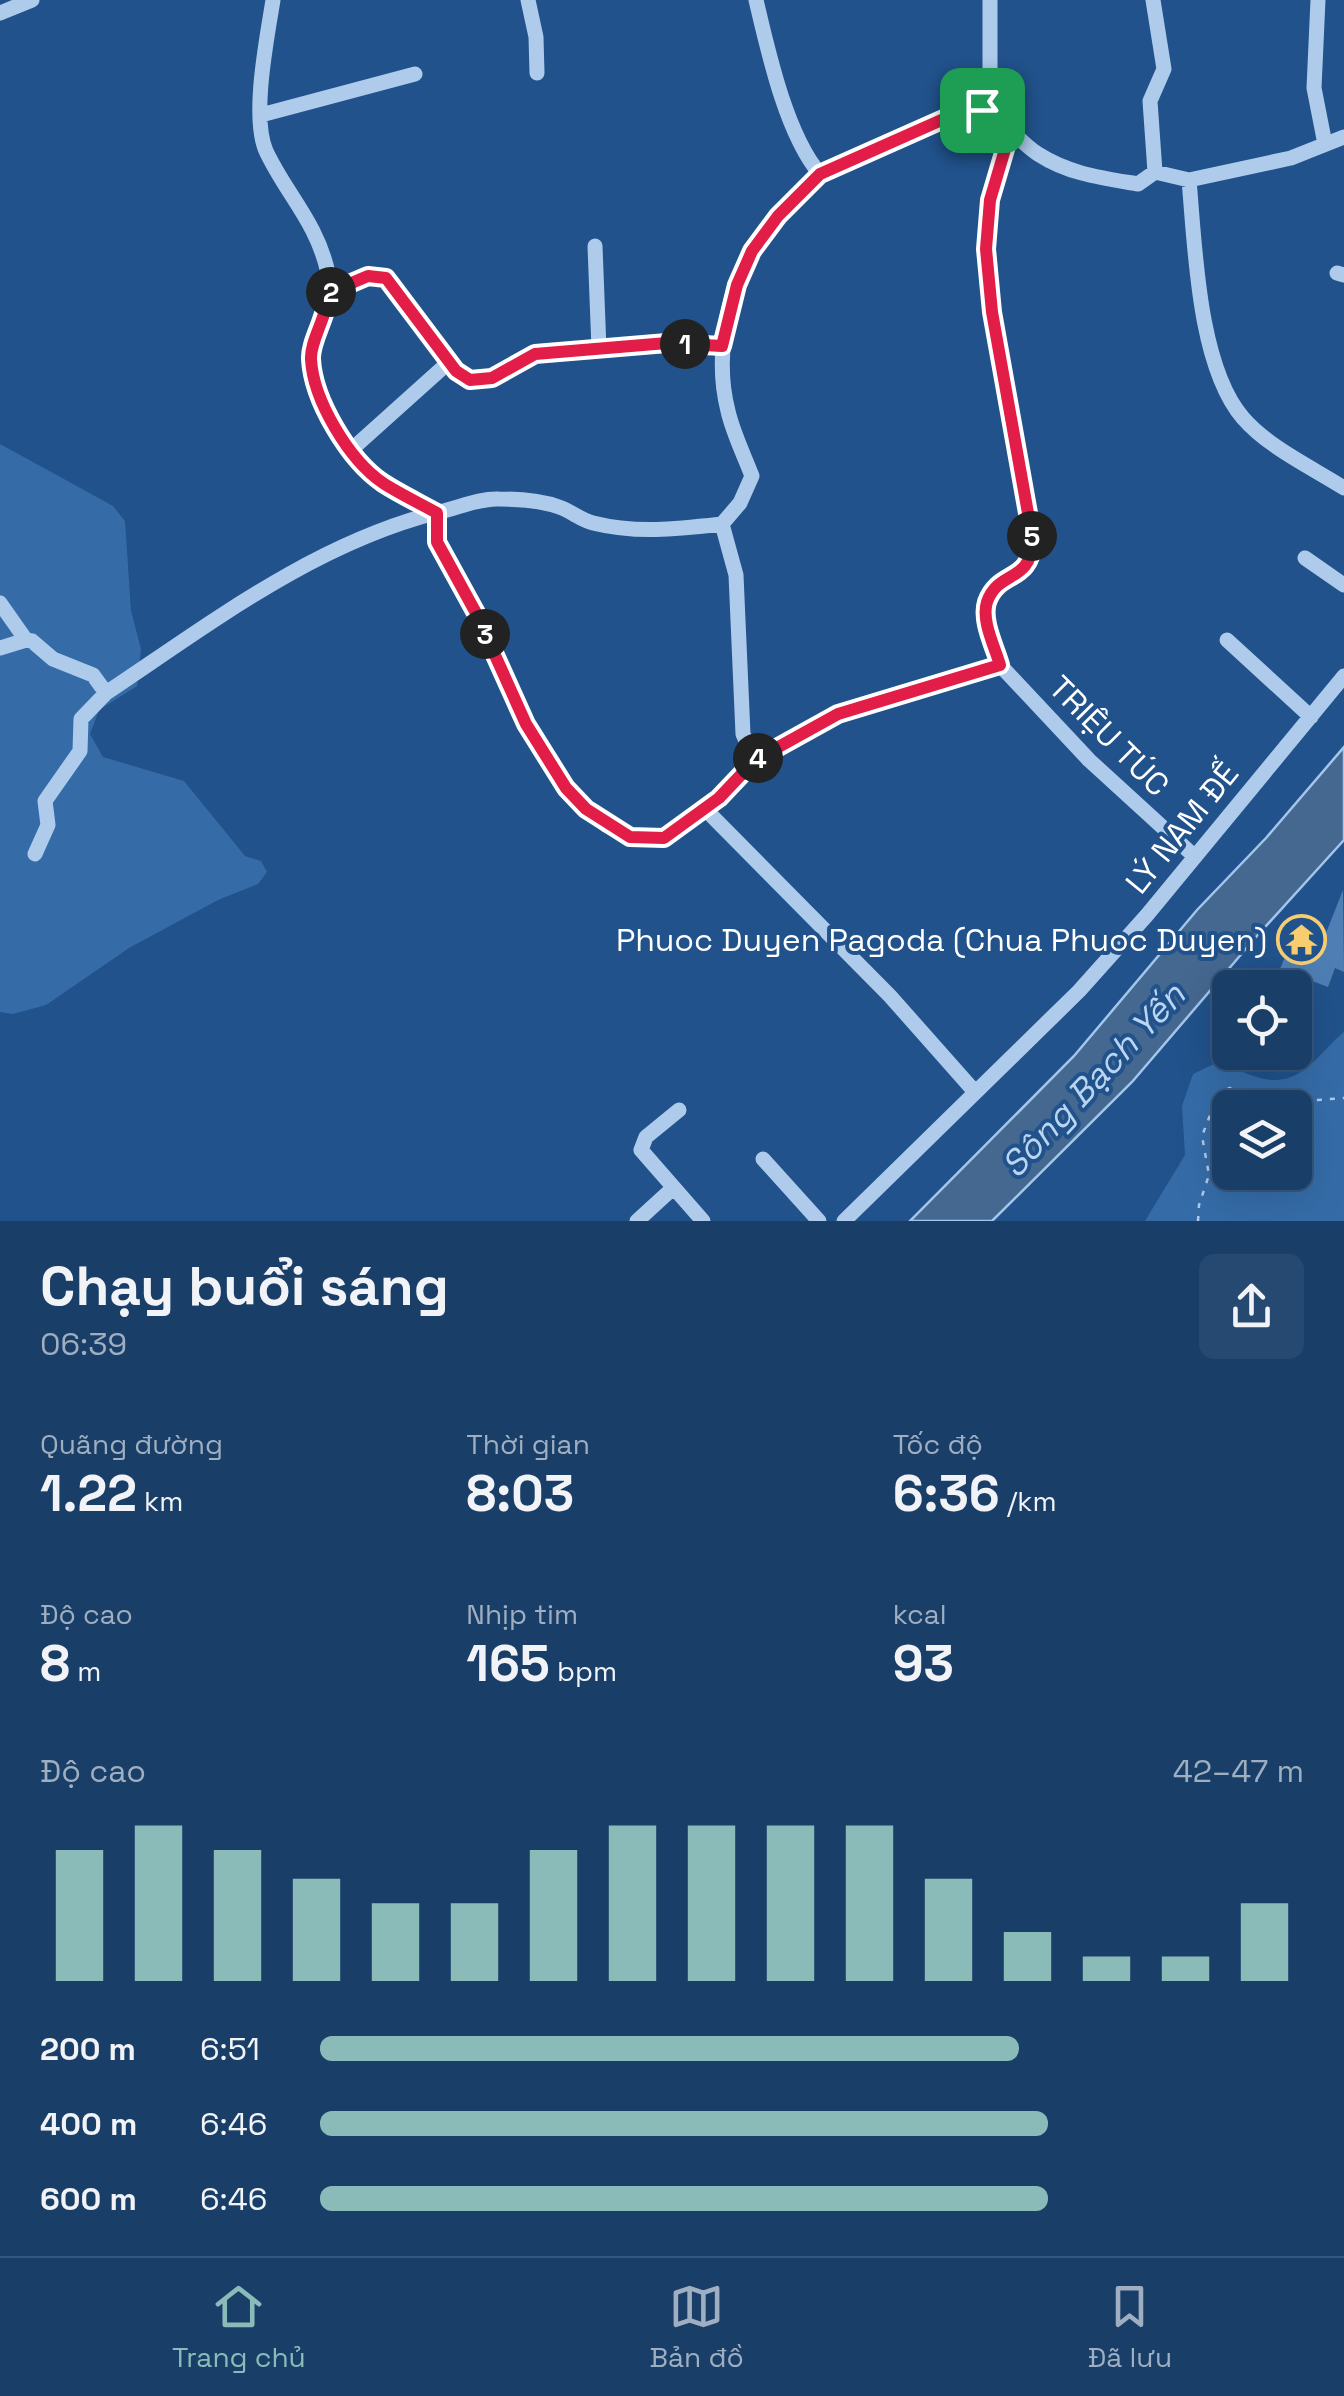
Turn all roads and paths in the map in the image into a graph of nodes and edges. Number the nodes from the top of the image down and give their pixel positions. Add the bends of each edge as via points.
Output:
1 (32, 0) edge
2 (272, 0) edge
3 (528, 0) edge
4 (756, 0) edge
5 (990, 0) edge
6 (1153, 0) edge
7 (1318, 0) edge
8 (8, 7) edge
9 (537, 73) dead end
10 (416, 74) dead end
11 (260, 115) junction
12 (996, 115) junction
13 (1011, 129) junction
14 (1344, 136) edge
15 (1325, 144) junction
16 (1155, 172) junction
17 (820, 174) junction
18 (1190, 180) junction
19 (595, 246) dead end
20 (328, 293) junction
21 (722, 346) junction
22 (599, 349) junction
23 (449, 362) junction
24 (351, 450) junction
25 (1344, 488) edge
26 (437, 513) junction
27 (722, 524) junction
28 (1305, 558) dead end
29 (1344, 585) edge
30 (0, 602) edge
31 (26, 640) junction
32 (1227, 640) dead end
33 (0, 648) edge
34 (1000, 665) junction
35 (1344, 676) edge
36 (106, 693) junction
37 (1312, 717) junction
38 (755, 760) junction
39 (706, 810) junction
40 (34, 854) dead end
41 (1194, 854) junction
42 (975, 1092) junction
43 (1344, 1098) edge
44 (1312, 1100) edge
45 (679, 1110) dead end
46 (1212, 1110) edge
47 (763, 1158) dead end
48 (672, 1188) junction
49 (637, 1221) edge
50 (702, 1221) edge
51 (820, 1221) edge
52 (844, 1221) edge
53 (1198, 1221) edge

1 - 8 street
2 - 11 street
3 - 9 street
4 - 17 street via 776,80 806,158
5 - 12 street
6 - 16 street via 1164,69 1150,101
7 - 15 street via 1314,88
10 - 11 street
11 - 20 street via 266,150 308,216 329,275
12 - 13 street
12 - 17 street via 982,110 946,118
13 - 16 street via 1035,153 1075,173 1138,184
13 - 34 street via 990,200 986,249 1033,541 1032,559 1000,583 986,604
14 - 15 street
15 - 18 street
16 - 18 street
17 - 21 street via 752,251
18 - 25 street via 1211,352 1231,399 1268,439
19 - 22 street
20 - 23 street via 368,276 386,278
20 - 24 street via 310,356 318,392
21 - 22 street
21 - 27 street via 727,410 752,476
22 - 23 street via 535,354 492,378 470,380
23 - 24 street
24 - 26 street via 380,481
26 - 27 street via 492,498 532,499 626,530
26 - 36 street via 402,521 270,584
26 - 39 street via 442,554 526,724 566,788 630,837 664,838
27 - 38 street via 736,575 744,734
28 - 29 street
30 - 31 street
31 - 33 street
31 - 36 street via 93,675
32 - 37 street
34 - 38 street via 838,714
34 - 41 street, TRIỆU TÚC via 1088,760
35 - 37 street, LÝ NAM ĐẾ
36 - 40 street via 81,719 80,751 45,801 48,825
37 - 41 street, LÝ NAM ĐẾ
38 - 39 street
39 - 42 street
41 - 42 street, LÝ NAM ĐẾ via 1079,990
42 - 52 street, LÝ NAM ĐẾ
43 - 44 path
45 - 48 street via 641,1144
46 - 53 path via 1202,1136 1209,1175
47 - 51 street
48 - 49 street
48 - 50 street

